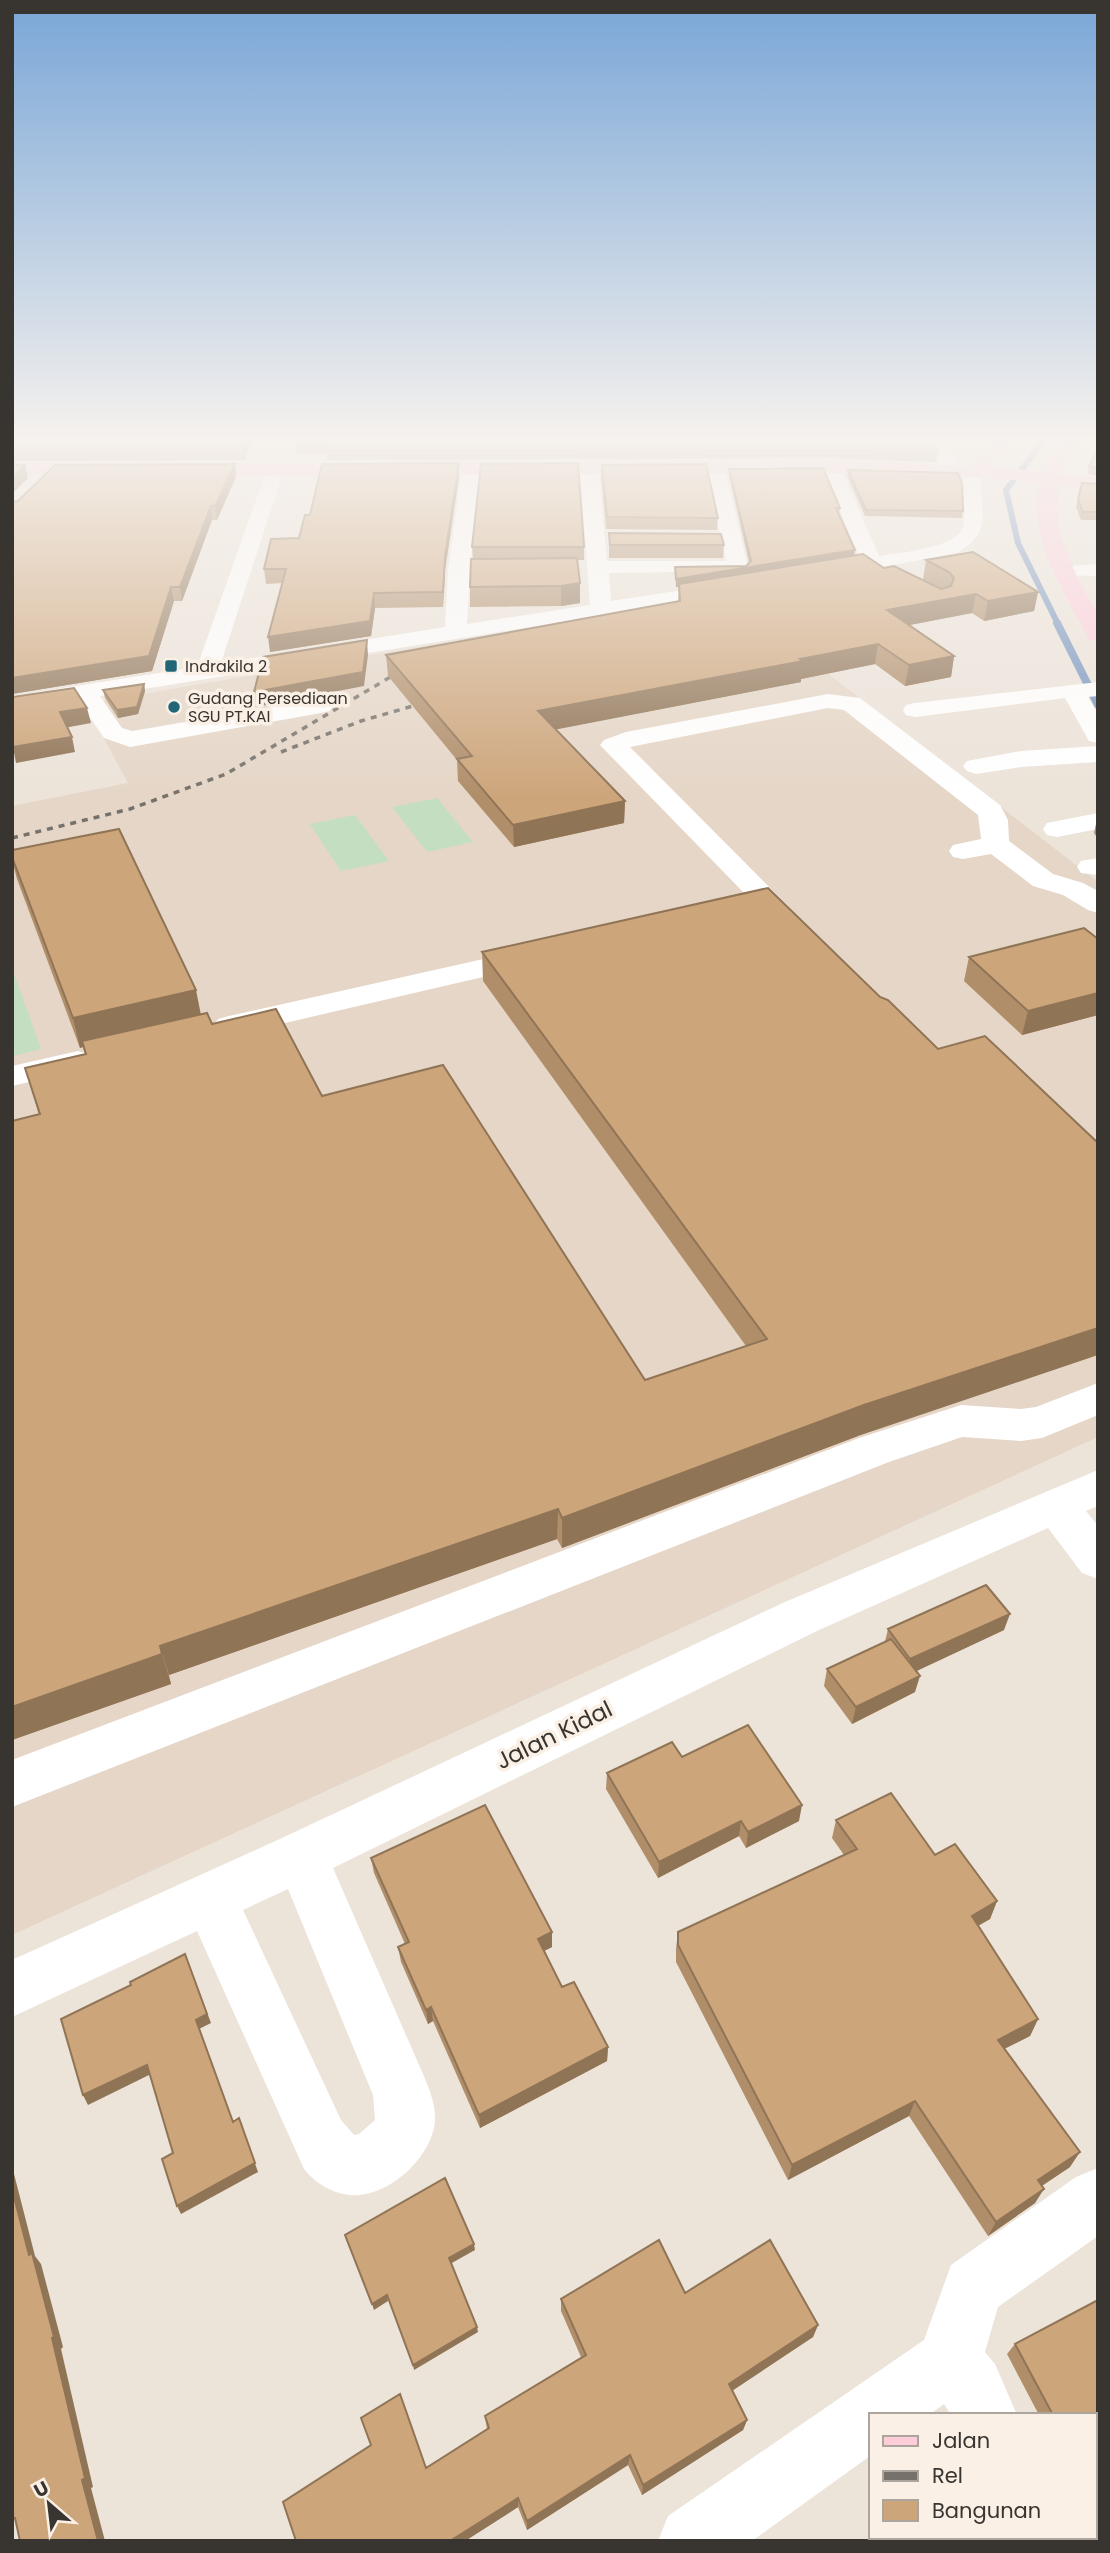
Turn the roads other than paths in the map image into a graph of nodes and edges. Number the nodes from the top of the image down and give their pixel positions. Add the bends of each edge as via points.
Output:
1 (245, 558) edge
2 (460, 558) edge
3 (596, 558) edge
4 (738, 558) edge
5 (869, 558) edge
6 (904, 558) edge
7 (1059, 558) edge
8 (872, 564) junction
9 (597, 568) junction
10 (569, 569) edge
11 (459, 570) junction
12 (487, 570) edge
13 (1098, 570) edge
14 (1065, 571) junction
15 (806, 575) edge
16 (746, 579) junction
17 (905, 582) edge
18 (601, 608) junction
19 (456, 630) junction
20 (1098, 635) edge
21 (207, 671) junction
22 (1084, 689) edge
23 (84, 691) junction
24 (12, 703) edge
25 (233, 706) junction
26 (321, 706) dead end
27 (915, 710) dead end
28 (1098, 736) edge
29 (1098, 754) edge
30 (976, 766) dead end
31 (1098, 821) edge
32 (1057, 829) dead end
33 (996, 845) junction
34 (963, 851) dead end
35 (1098, 904) edge
36 (810, 942) edge
37 (554, 952) edge
38 (202, 1032) edge
39 (107, 1054) edge
40 (12, 1076) edge
41 (1098, 1398) edge
42 (1077, 1496) edge
43 (1098, 1560) edge
44 (12, 1784) edge
45 (301, 1856) junction
46 (210, 1899) junction
47 (12, 1989) edge
48 (1098, 2199) edge
49 (949, 2361) junction
50 (875, 2413) edge
51 (983, 2413) edge
52 (869, 2417) edge
53 (693, 2541) edge

1 - 21 street
2 - 11 street
3 - 9 street
4 - 16 street
5 - 8 street
6 - 8 street
7 - 14 main road
8 - 15 street
8 - 17 street
9 - 10 street
9 - 16 street
9 - 18 street
11 - 12 street
11 - 19 street
13 - 14 street
14 - 20 main road
16 - 18 street
18 - 19 street
19 - 21 street
21 - 23 street
21 - 25 street
22 - 27 street
22 - 28 street
23 - 24 street
23 - 25 street via 113,733 123,738 140,738
25 - 26 street
29 - 30 street
31 - 32 street
33 - 34 street
33 - 35 street via 1043,880 1073,889
33 - 36 street via 990,811 852,703 828,701 613,746 758,907
37 - 38 street
39 - 40 street
41 - 44 street via 1042,1422 961,1421 874,1450
42 - 43 street
42 - 45 street, Jalan Kidal via 803,1616
45 - 46 street, Jalan Kidal
45 - 46 street via 402,2095 404,2129 395,2146 368,2162 342,2164 320,2141
46 - 47 street, Jalan Kidal
48 - 49 street via 972,2287
49 - 50 street
49 - 51 street via 972,2388
52 - 53 street

